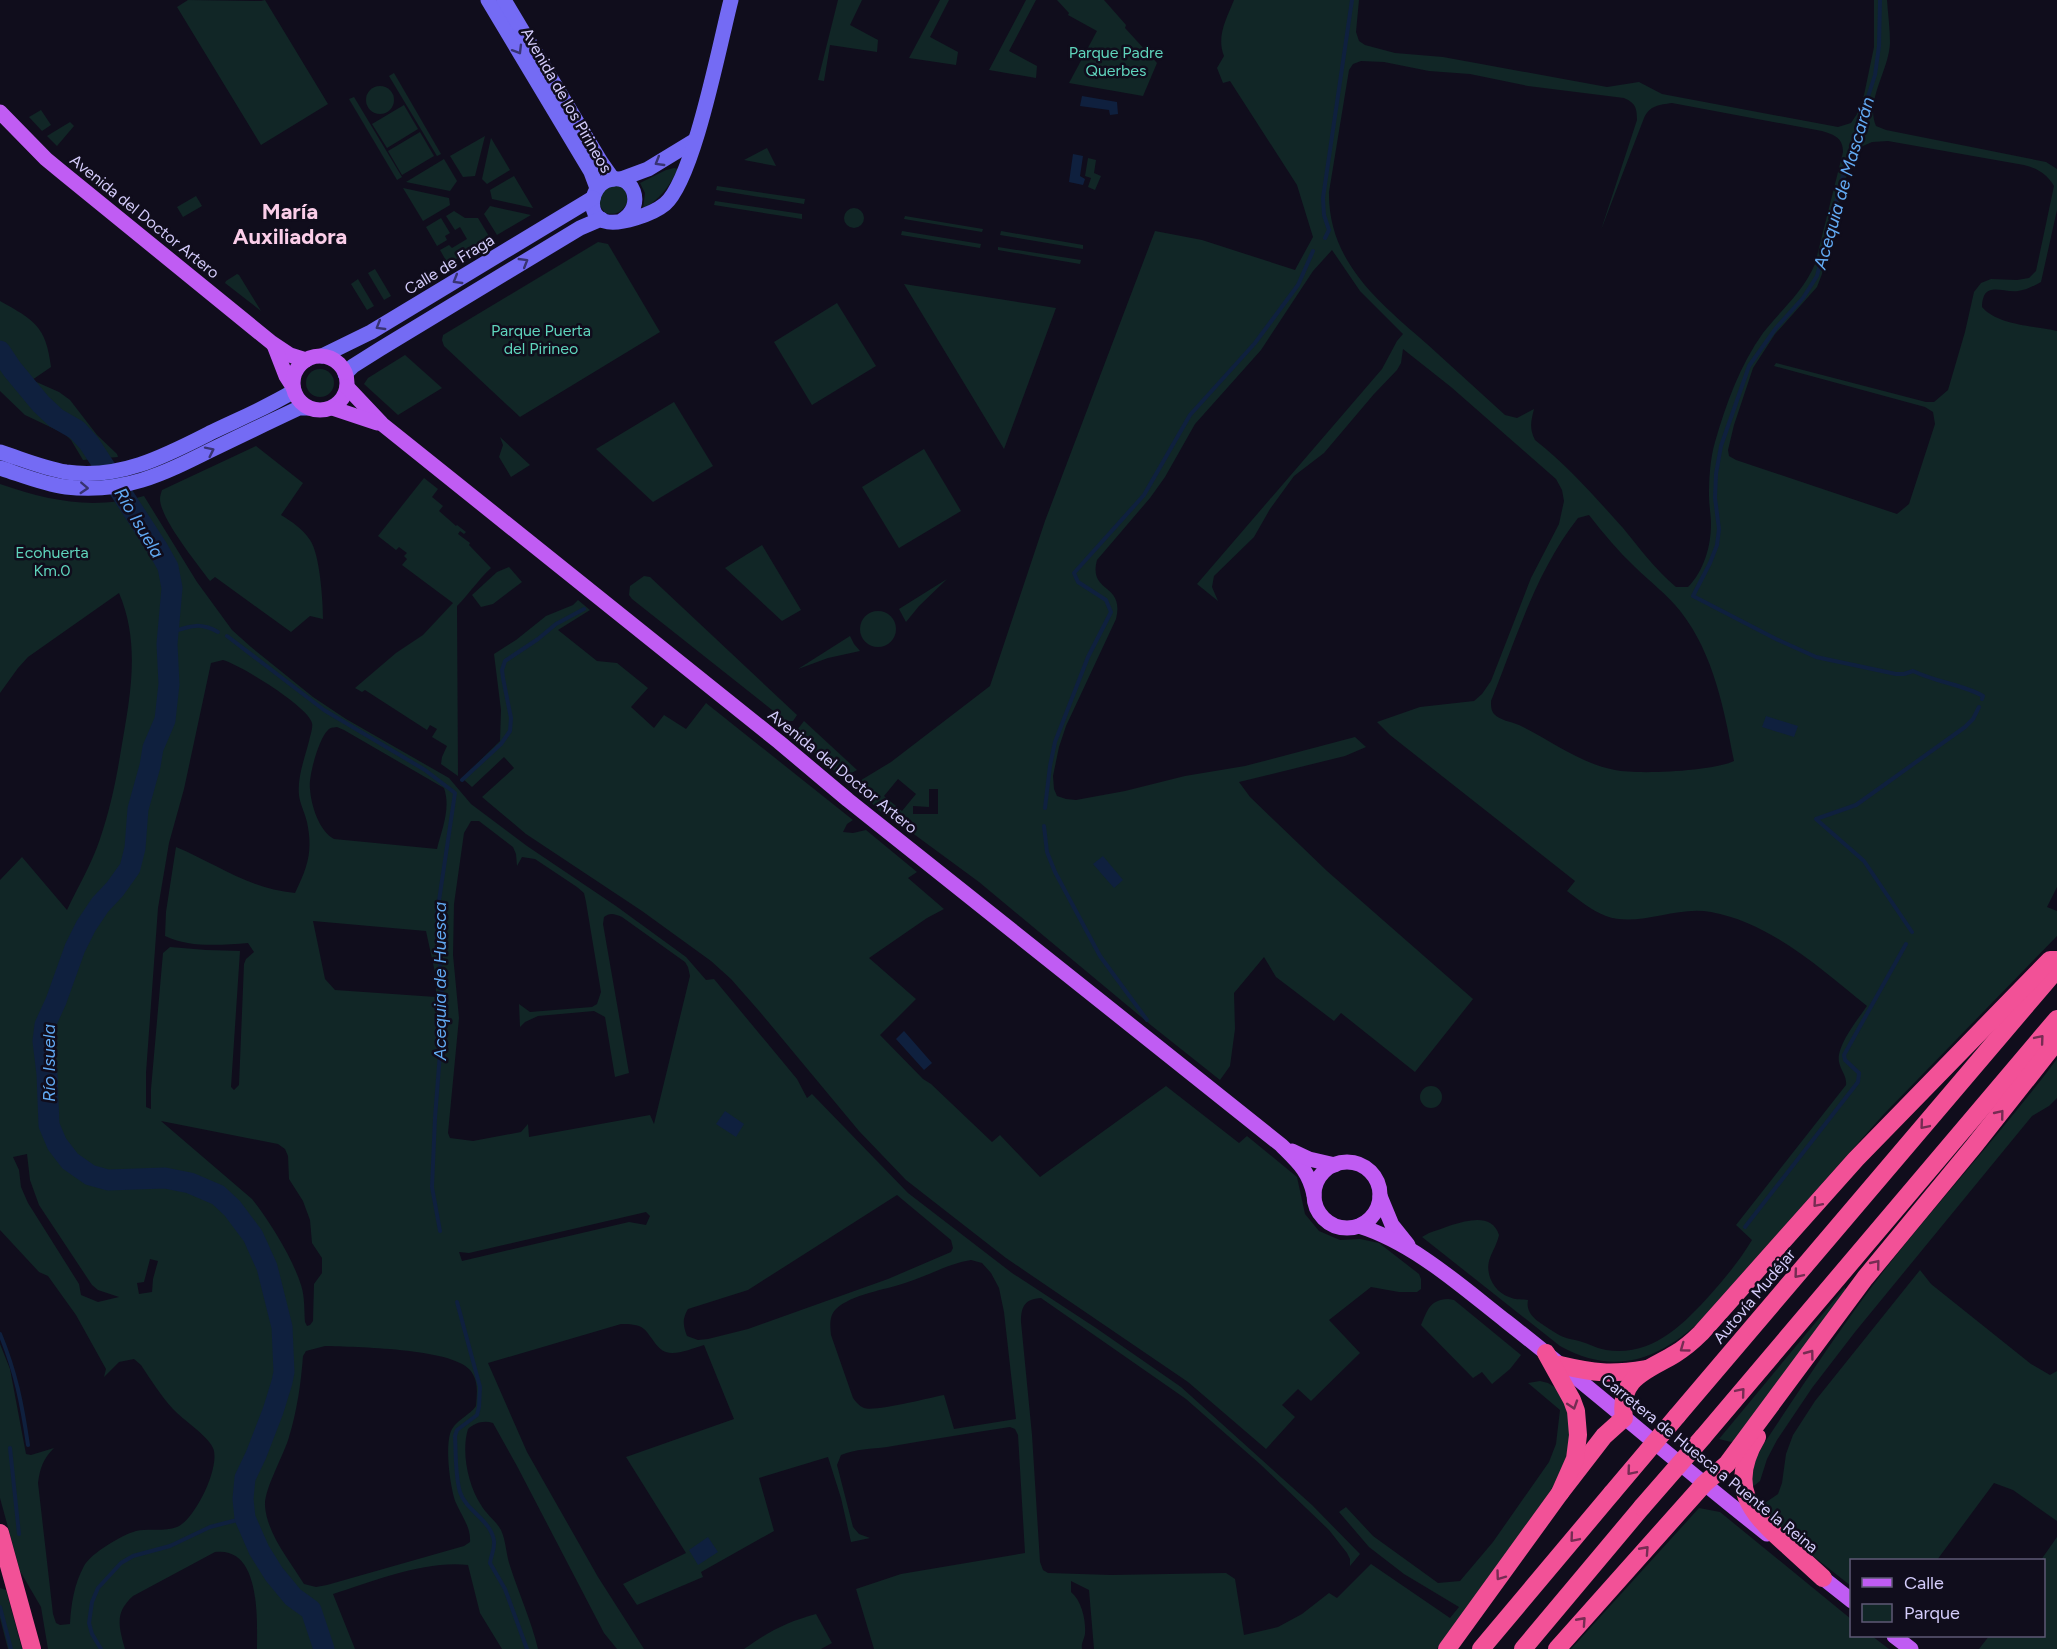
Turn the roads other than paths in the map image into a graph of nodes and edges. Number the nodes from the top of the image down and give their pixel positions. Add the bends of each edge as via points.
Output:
1 (488, 0) edge
2 (504, 0) edge
3 (731, 0) edge
4 (0, 112) edge
5 (694, 141) junction
6 (617, 179) junction
7 (595, 193) junction
8 (601, 219) junction
9 (621, 221) junction
10 (272, 343) junction
11 (322, 356) junction
12 (306, 360) junction
13 (346, 380) junction
14 (293, 389) junction
15 (309, 408) junction
16 (332, 408) junction
17 (382, 424) junction
18 (0, 452) edge
19 (0, 468) edge
20 (154, 469) junction
21 (29, 470) junction
22 (2057, 960) edge
23 (2057, 969) edge
24 (2057, 1019) edge
25 (2057, 1041) edge
26 (1281, 1145) junction
27 (1335, 1165) junction
28 (1314, 1195) junction
29 (1380, 1196) junction
30 (1359, 1226) junction
31 (1416, 1254) junction
32 (1553, 1359) junction
33 (1646, 1369) junction
34 (1765, 1413) junction
35 (1624, 1418) junction
36 (1704, 1484) junction
37 (1560, 1493) junction
38 (0, 1533) edge
39 (1823, 1578) junction
40 (1850, 1600) edge
41 (1896, 1637) edge
42 (32, 1649) edge
43 (1447, 1649) edge
44 (1481, 1649) edge
45 (1523, 1649) edge
46 (1557, 1649) edge
47 (1911, 1649) edge

1 -> 7 main road, Avenida de los Pirineos via 591,172
2 - 6 main road, Avenida de los Pirineos via 600,162
3 - 5 main road
4 - 10 main road, Avenida del Doctor Artero via 70,180
5 -> 6 main road via 648,169
5 - 9 main road via 681,181 666,203 647,214
6 - 7 main road via 603,183
6 - 9 main road via 631,186 635,196 634,209
7 - 8 main road via 593,209
7 -> 11 main road, Calle de Fraga via 371,332
8 - 9 main road
13 -> 8 main road via 353,366
10 - 12 main road, Avenida del Doctor Artero
10 - 14 main road, Avenida del Doctor Artero
11 - 12 main road
11 - 13 main road via 340,365
12 - 14 main road via 296,371
13 - 16 main road via 344,395
13 - 17 main road, Avenida del Doctor Artero
14 - 15 main road
14 - 20 main road
15 - 16 main road
20 -> 15 main road via 299,408
16 - 17 main road, Avenida del Doctor Artero
17 - 26 main road, Avenida del Doctor Artero
18 - 21 main road
19 - 21 main road
20 - 21 main road via 132,484 92,489 52,485
22 -> 33 highway via 2050,960 1879,1135 1701,1334
23 -> 44 highway, Autovía Mudéjar, bridge
45 -> 24 highway, bridge
34 -> 25 highway via 1879,1261
26 - 27 main road, Avenida del Doctor Artero via 1310,1159
26 - 28 main road, Avenida del Doctor Artero via 1305,1170
27 - 28 main road via 1320,1177
27 - 29 main road via 1354,1163 1366,1168 1375,1178
28 - 30 main road via 1319,1213 1328,1222 1346,1228
29 - 30 main road via 1374,1215
29 - 31 main road via 1392,1225
30 - 31 main road via 1387,1236
31 - 32 main road
32 - 33 highway via 1602,1373
32 - 35 main road, Carretera de Huesca a Puente la Reina
32 -> 37 highway via 1578,1423 1575,1459
33 - 35 highway via 1626,1391
34 - 36 highway via 1727,1464
34 - 39 highway via 1765,1425 1745,1468 1747,1501 1770,1530
35 - 36 main road, Carretera de Huesca a Puente la Reina
35 - 37 highway via 1604,1436
36 - 39 main road, Carretera de Huesca a Puente la Reina
46 -> 36 highway
37 -> 43 highway
38 - 42 highway
39 - 40 main road, Carretera de Huesca a Puente la Reina
41 - 47 main road

